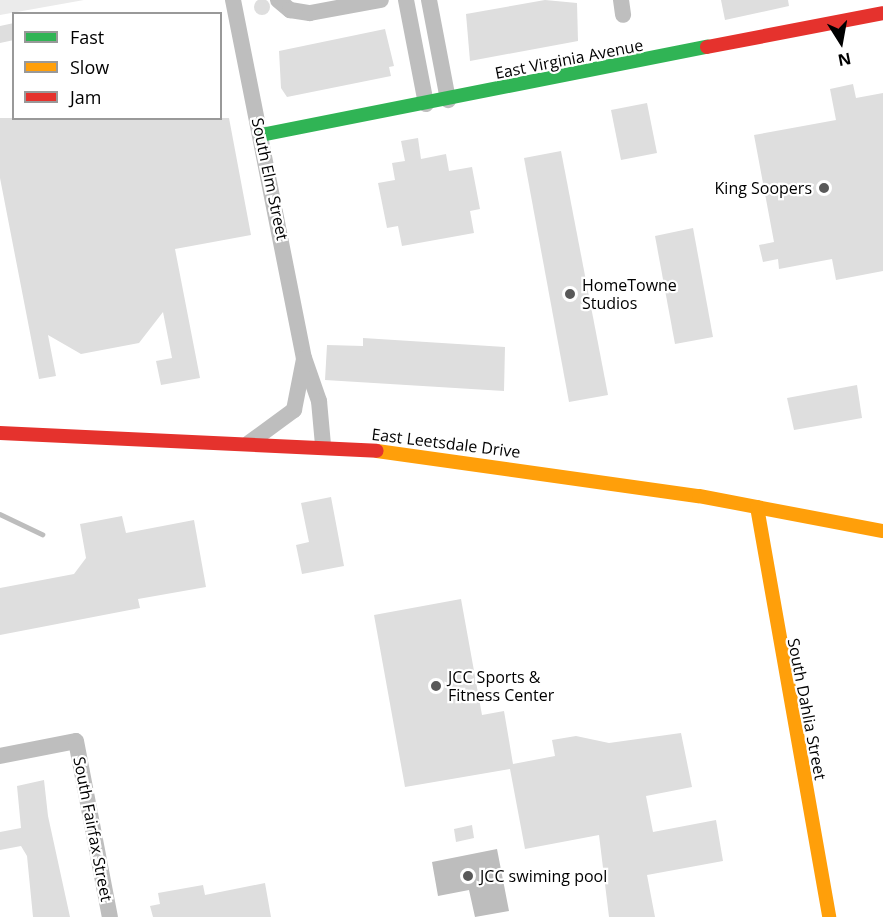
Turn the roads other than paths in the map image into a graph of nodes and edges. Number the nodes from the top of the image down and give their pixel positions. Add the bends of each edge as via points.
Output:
1 (233, 0) edge
2 (278, 0) edge
3 (381, 0) edge
4 (406, 0) edge
5 (429, 0) edge
6 (883, 13) edge
7 (448, 100) junction
8 (426, 104) junction
9 (261, 135) junction
10 (304, 358) junction
11 (0, 433) edge
12 (249, 443) junction
13 (323, 446) junction
14 (757, 507) junction
15 (883, 531) edge
16 (0, 756) edge
17 (110, 917) edge
18 (829, 917) edge

1 - 9 street, South Elm Street
2 - 3 street via 290,10 310,13
4 - 8 street
5 - 7 street
6 - 7 street, East Virginia Avenue
7 - 8 street, East Virginia Avenue
8 - 9 street, East Virginia Avenue
9 - 10 street, South Elm Street
10 - 12 street, South Elm Street via 294,410
10 - 13 street, South Elm Street via 318,401
11 - 12 street, East Leetsdale Drive
12 - 13 street, East Leetsdale Drive
13 - 14 street, East Leetsdale Drive via 449,459
14 - 15 street, East Leetsdale Drive
14 - 18 street, South Dahlia Street
16 - 17 street, South Fairfax Street via 76,741

